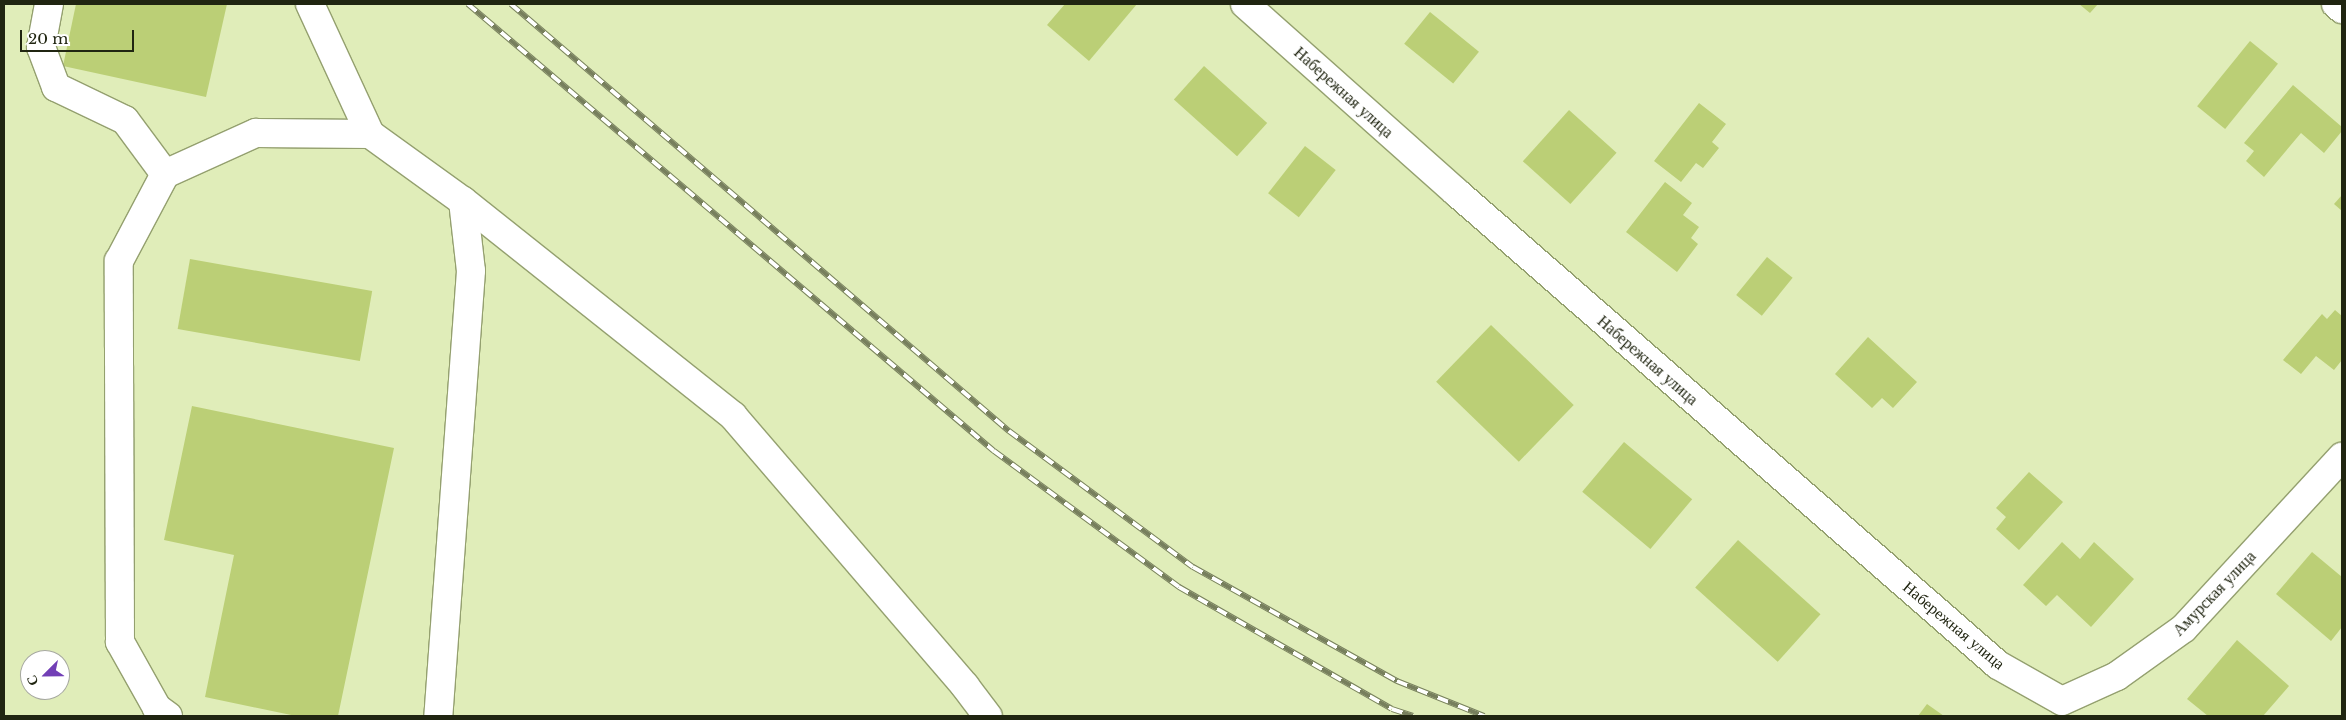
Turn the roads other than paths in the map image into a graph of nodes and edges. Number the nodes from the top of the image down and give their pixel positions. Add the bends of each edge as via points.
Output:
1 (49, 4) edge
2 (310, 4) edge
3 (1246, 4) edge
4 (2336, 4) edge
5 (2342, 9) edge
6 (370, 134) junction
7 (165, 174) junction
8 (463, 201) junction
9 (2342, 457) edge
10 (2062, 701) joint
11 (168, 716) edge
12 (438, 716) edge
13 (988, 716) edge

1 - 7 street via 41,47 56,87 125,120
2 - 6 street
3 - 10 street, Набережная улица via 1463,199 1998,665
4 - 5 street
6 - 7 street via 256,133
6 - 8 street
7 - 11 street via 119,261 120,642 157,708
8 - 12 street via 471,271
8 - 13 street via 733,416
9 - 10 street, Амурская улица via 2184,628 2117,676

